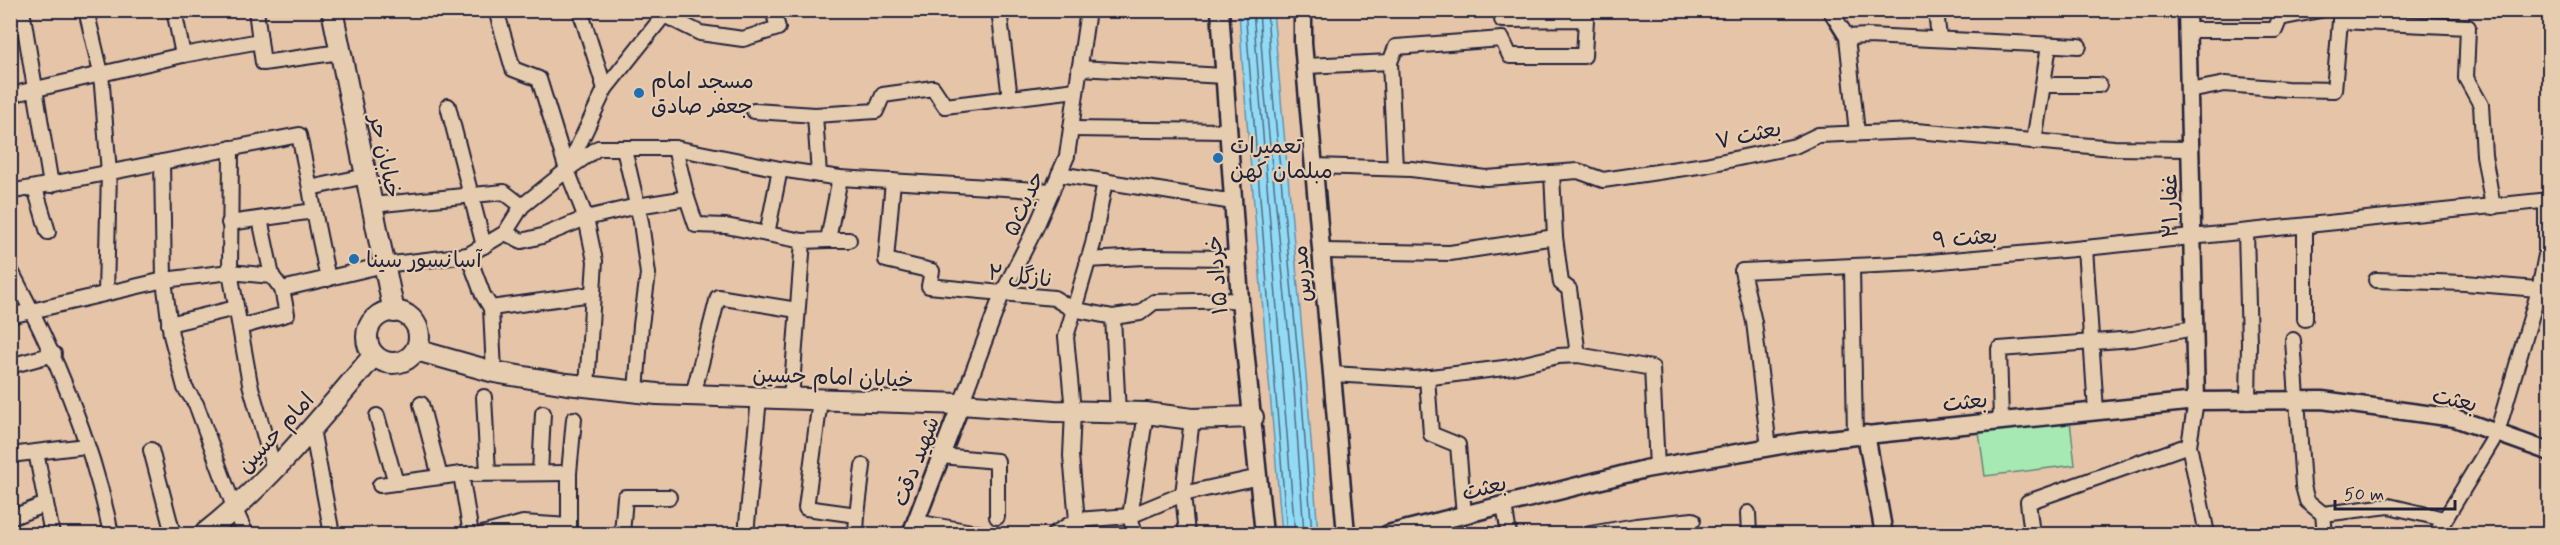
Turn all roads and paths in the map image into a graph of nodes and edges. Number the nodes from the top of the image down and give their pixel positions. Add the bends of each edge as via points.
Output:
1 (22, 10) edge
2 (86, 10) edge
3 (174, 10) edge
4 (256, 10) edge
5 (332, 10) edge
6 (496, 10) edge
7 (580, 10) edge
8 (772, 10) edge
9 (999, 10) edge
10 (1088, 10) edge
11 (1220, 10) edge
12 (1303, 10) edge
13 (1830, 10) edge
14 (1936, 10) edge
15 (2187, 10) edge
16 (2320, 10) edge
17 (666, 13) edge
18 (1502, 15) edge
19 (2340, 16) edge
20 (2369, 16) edge
21 (2187, 30) junction
22 (1847, 37) junction
23 (1502, 39) junction
24 (1939, 39) junction
25 (260, 41) junction
26 (2049, 45) junction
27 (2079, 46) dead end
28 (340, 52) junction
29 (183, 55) junction
30 (1390, 62) junction
31 (1306, 66) junction
32 (1080, 68) junction
33 (102, 73) junction
34 (1224, 76) junction
35 (2043, 85) junction
36 (2099, 85) dead end
37 (35, 89) junction
38 (605, 89) junction
39 (1076, 90) junction
40 (2189, 91) junction
41 (10, 95) edge
42 (1010, 98) junction
43 (448, 106) dead end
44 (754, 111) dead end
45 (815, 115) junction
46 (1071, 129) junction
47 (1228, 131) junction
48 (1857, 134) junction
49 (2034, 142) junction
50 (231, 148) junction
51 (675, 148) junction
52 (624, 149) junction
53 (2190, 149) junction
54 (162, 162) junction
55 (1314, 166) junction
56 (1395, 168) junction
57 (780, 169) junction
58 (567, 170) junction
59 (109, 173) junction
60 (1552, 173) junction
61 (1059, 174) junction
62 (819, 175) junction
63 (366, 176) junction
64 (840, 178) junction
65 (893, 181) junction
66 (1105, 181) junction
67 (51, 185) junction
68 (35, 188) junction
69 (309, 188) junction
70 (1052, 191) junction
71 (10, 192) edge
72 (470, 195) junction
73 (687, 198) junction
74 (2548, 200) edge
75 (1233, 202) junction
76 (372, 205) junction
77 (522, 206) junction
78 (637, 206) junction
79 (2493, 207) junction
80 (314, 211) junction
81 (586, 218) junction
82 (260, 219) junction
83 (229, 223) junction
84 (2306, 226) junction
85 (48, 232) dead end
86 (2246, 232) junction
87 (505, 233) junction
88 (767, 234) junction
89 (2192, 236) junction
90 (1555, 237) junction
91 (828, 240) junction
92 (849, 240) dead end
93 (803, 241) junction
94 (484, 246) junction
95 (2085, 248) junction
96 (1322, 251) junction
97 (468, 255) junction
98 (1237, 258) junction
99 (1087, 260) junction
100 (384, 266) junction
101 (1852, 267) junction
102 (230, 272) junction
103 (12, 276) edge
104 (272, 276) junction
105 (328, 279) junction
106 (164, 280) junction
107 (2376, 280) dead end
108 (282, 289) junction
109 (2544, 290) edge
110 (106, 293) junction
111 (592, 294) junction
112 (1002, 294) junction
113 (1240, 300) junction
114 (236, 308) junction
115 (491, 308) junction
116 (1072, 309) junction
117 (32, 310) junction
118 (797, 310) junction
119 (394, 312) junction
120 (10, 316) edge
121 (1113, 317) junction
122 (2305, 319) dead end
123 (169, 324) junction
124 (240, 327) junction
125 (2194, 328) junction
126 (2293, 340) dead end
127 (2092, 343) junction
128 (416, 350) junction
129 (54, 354) junction
130 (374, 355) junction
131 (1578, 356) junction
132 (10, 366) edge
133 (494, 372) junction
134 (1332, 374) junction
135 (1427, 377) junction
136 (587, 387) junction
137 (636, 392) junction
138 (693, 395) junction
139 (484, 398) dead end
140 (759, 398) junction
141 (790, 399) junction
142 (820, 400) junction
143 (2196, 401) junction
144 (2299, 401) junction
145 (2248, 402) junction
146 (421, 404) dead end
147 (961, 404) junction
148 (1073, 411) junction
149 (2096, 411) junction
150 (543, 413) dead end
151 (1118, 413) junction
152 (1146, 413) junction
153 (377, 416) dead end
154 (1252, 417) junction
155 (574, 419) dead end
156 (1192, 419) junction
157 (2001, 420) junction
158 (312, 429) junction
159 (2497, 433) junction
160 (1861, 435) junction
161 (2189, 445) junction
162 (86, 446) junction
163 (1770, 448) junction
164 (150, 450) dead end
165 (36, 452) junction
166 (2550, 452) edge
167 (10, 455) edge
168 (941, 456) junction
169 (863, 466) dead end
170 (1657, 467) junction
171 (274, 469) junction
172 (488, 473) junction
173 (540, 473) junction
174 (569, 473) junction
175 (461, 474) junction
176 (440, 477) junction
177 (1259, 477) junction
178 (396, 483) junction
179 (380, 485) dead end
180 (1183, 494) junction
181 (669, 496) dead end
182 (46, 504) junction
183 (1504, 505) junction
184 (235, 510) junction
185 (1748, 513) dead end
186 (2323, 514) junction
187 (857, 515) junction
188 (1464, 515) junction
189 (1130, 516) junction
190 (997, 517) dead end
191 (10, 518) edge
192 (2445, 519) junction
193 (1077, 520) junction
194 (1693, 520) dead end
195 (913, 528) edge
196 (569, 530) edge
197 (107, 533) edge
198 (52, 534) edge
199 (173, 534) edge
200 (204, 534) edge
201 (246, 534) edge
202 (332, 534) edge
203 (471, 534) edge
204 (482, 534) edge
205 (622, 534) edge
206 (746, 534) edge
207 (856, 534) edge
208 (983, 534) edge
209 (1054, 534) edge
210 (1074, 534) edge
211 (1135, 534) edge
212 (1187, 534) edge
213 (1264, 534) edge
214 (1346, 534) edge
215 (1388, 534) edge
216 (1509, 534) edge
217 (1590, 534) edge
218 (1749, 534) edge
219 (1884, 534) edge
220 (2032, 534) edge
221 (2207, 534) edge
222 (2325, 534) edge
223 (2436, 534) edge

1 - 37 street
2 - 33 street
3 - 29 street
4 - 25 street
5 - 28 main road, خیابان حر
6 - 58 street via 513,69 539,79
7 - 38 street
8 - 17 street via 778,28 743,39 700,33
9 - 42 street
10 - 32 street, حدیث۵
11 - 34 street, ۱۵ خرداد
12 - 31 street, مدرس
13 - 22 street
14 - 24 street
15 - 21 street, غفار ۲۱
16 - 21 street via 2280,18 2275,30
17 - 38 street
18 - 23 street
18 - 23 street via 1586,19 1584,56 1510,56
19 - 20 street
19 - 40 street via 2334,90 2224,84
20 - 79 street via 2468,27 2466,78 2481,105
21 - 40 street, غفار ۲۱
22 - 24 street
22 - 48 street
23 - 30 street via 1396,48
24 - 26 street
25 - 28 street via 263,63
25 - 29 street
26 - 27 street
26 - 35 street
28 - 63 main road, خیابان حر
29 - 33 street
30 - 31 street
30 - 56 street
31 - 55 street, مدرس
32 - 34 street
32 - 39 street, حدیث۵
33 - 37 street
33 - 59 street
34 - 47 street, ۱۵ خرداد
35 - 36 street
35 - 49 street
37 - 41 street
37 - 67 street
38 - 58 street
39 - 42 street
39 - 46 street, حدیث۵
40 - 53 street, غفار ۲۱
42 - 45 street via 945,106 933,88 883,95 876,111
43 - 72 street
44 - 45 street
45 - 62 street
46 - 47 street
46 - 61 street, حدیث۵ via 1067,156
47 - 75 street, ۱۵ خرداد
48 - 49 street, بعثت ۷ via 1916,131
48 - 60 street, بعثت ۷ via 1818,135 1795,146 1706,165 1603,180 1578,171
49 - 53 street, بعثت ۷
50 - 54 street
50 - 69 street via 298,135
50 - 83 street
51 - 52 street
51 - 57 street
51 - 73 street
52 - 58 street via 598,148
52 - 78 street
53 - 89 street, غفار ۲۱
54 - 59 street
54 - 106 street
55 - 56 street, بعثت ۷
55 - 96 street, مدرس
56 - 60 street, بعثت ۷ via 1486,178
57 - 62 street
57 - 88 street
58 - 77 street
58 - 81 street
59 - 67 street
59 - 110 street
60 - 90 street
61 - 66 street
61 - 70 street, حدیث۵
62 - 64 street
63 - 69 street
63 - 76 main road, خیابان حر
64 - 65 street
64 - 91 street
65 - 70 street
65 - 112 street, نازگل ۲ via 886,260 932,271 929,286
66 - 75 street
66 - 99 street
67 - 68 street
68 - 71 street
68 - 85 street
69 - 80 street
70 - 112 street, حدیث۵
72 - 76 street
72 - 77 street via 504,192
72 - 94 street
73 - 78 street
73 - 88 street via 696,225
74 - 79 street, بعثت ۹
74 - 109 street
75 - 98 street, ۱۵ خرداد
76 - 100 main road, خیابان حر
77 - 87 street
78 - 81 street
78 - 137 street via 648,274
79 - 84 street, بعثت ۹
80 - 82 street
80 - 105 street
81 - 87 street via 522,241
81 - 111 street via 595,261
82 - 83 street
82 - 104 street
83 - 102 street
84 - 86 street, بعثت ۹
84 - 122 street
86 - 89 street, بعثت ۹
86 - 145 street
87 - 94 street
88 - 93 street
89 - 95 street, بعثت ۹
89 - 125 street, غفار ۲۱
90 - 96 street via 1450,253
90 - 131 street via 1561,283 1569,289
91 - 92 street
91 - 93 street
93 - 118 street
94 - 97 street
95 - 101 street, بعثت ۹
95 - 127 street
96 - 134 street, مدرس
97 - 100 street
97 - 115 street
98 - 99 street
98 - 113 street, ۱۵ خرداد
99 - 116 street
100 - 105 street
100 - 119 main road, خیابان حر
101 - 160 street
101 - 163 street, بعثت ۹ via 1742,271 1754,322
102 - 104 street
102 - 106 street
102 - 114 street
103 - 117 street
104 - 108 street
105 - 108 street
106 - 110 street
106 - 123 street
107 - 109 street via 2465,282
108 - 124 street via 287,314
109 - 159 street
110 - 117 street
111 - 115 street
111 - 136 street
112 - 116 street, نازگل ۲ via 1054,298
112 - 147 street, حدیث۵
113 - 121 street, نازگل ۲ via 1154,302 1140,313
113 - 154 street, ۱۵ خرداد
114 - 123 street
114 - 124 street
115 - 133 street
116 - 121 street, نازگل ۲
116 - 148 street via 1066,337
117 - 120 street
117 - 129 street
118 - 138 street via 718,297
118 - 141 street
119 - 128 main road via 402,313 415,324
119 - 130 main road via 379,315 369,327 367,342
121 - 151 street
123 - 184 street via 184,388 196,404
124 - 171 street via 250,384
125 - 127 street
125 - 143 street, غفار ۲۱
126 - 144 street
127 - 149 street
127 - 157 street via 1999,348
128 - 130 main road via 396,363
128 - 133 main road, خیابان امام حسین
129 - 132 street
129 - 162 street
130 - 158 main road, امام حسین
131 - 135 street
131 - 170 street via 1652,368
133 - 136 main road, خیابان امام حسین
134 - 135 street
134 - 214 street, مدرس
135 - 188 street via 1431,434 1458,445
136 - 137 main road, خیابان امام حسین
137 - 138 main road, خیابان امام حسین
138 - 140 main road, خیابان امام حسین
139 - 172 street
140 - 141 main road, خیابان امام حسین
140 - 206 street
141 - 142 main road, خیابان امام حسین
142 - 147 main road, خیابان امام حسین
142 - 187 street via 806,508
143 - 145 street, بعثت
143 - 149 street, بعثت
143 - 161 street
144 - 145 street, بعثت
144 - 159 street, بعثت via 2322,400 2455,418
144 - 186 street via 2303,486 2307,501
146 - 176 street
147 - 148 main road, خیابان امام حسین
147 - 168 street, شهید دقت
148 - 151 main road, خیابان امام حسین
148 - 193 street via 1071,456
149 - 157 street, بعثت
150 - 173 street
151 - 152 main road, خیابان امام حسین
152 - 156 main road, خیابان امام حسین
152 - 189 street
153 - 178 street
154 - 156 main road, خیابان امام حسین
154 - 177 street, ۱۵ خرداد
155 - 174 street
156 - 180 street
157 - 160 street, بعثت
158 - 171 main road, امام حسین
158 - 202 street
159 - 166 street, بعثت
159 - 192 street
160 - 163 street, بعثت
160 - 219 street
161 - 220 street via 2028,502
161 - 221 street
162 - 165 street
162 - 197 street
163 - 170 street, بعثت
164 - 199 street
165 - 167 street
165 - 182 street
168 - 190 street via 997,461
168 - 195 street, شهید دقت
169 - 187 street
170 - 183 street, بعثت
171 - 184 main road, امام حسین
172 - 173 street
172 - 175 street
173 - 174 street
174 - 196 street
175 - 176 street
175 - 203 street
176 - 178 street
177 - 180 street
177 - 213 street, ۱۵ خرداد
178 - 179 street
180 - 189 street
180 - 212 street
181 - 205 street via 625,496
182 - 191 street
182 - 198 street
183 - 188 street, بعثت
183 - 216 street
184 - 200 main road, امام حسین
184 - 201 street
185 - 218 street
186 - 192 street via 2389,506
186 - 222 street
187 - 207 street
188 - 215 street, بعثت
189 - 193 street
189 - 211 street
192 - 223 street
193 - 209 street
193 - 210 street
194 - 217 street
195 - 208 street
196 - 204 street via 524,523

